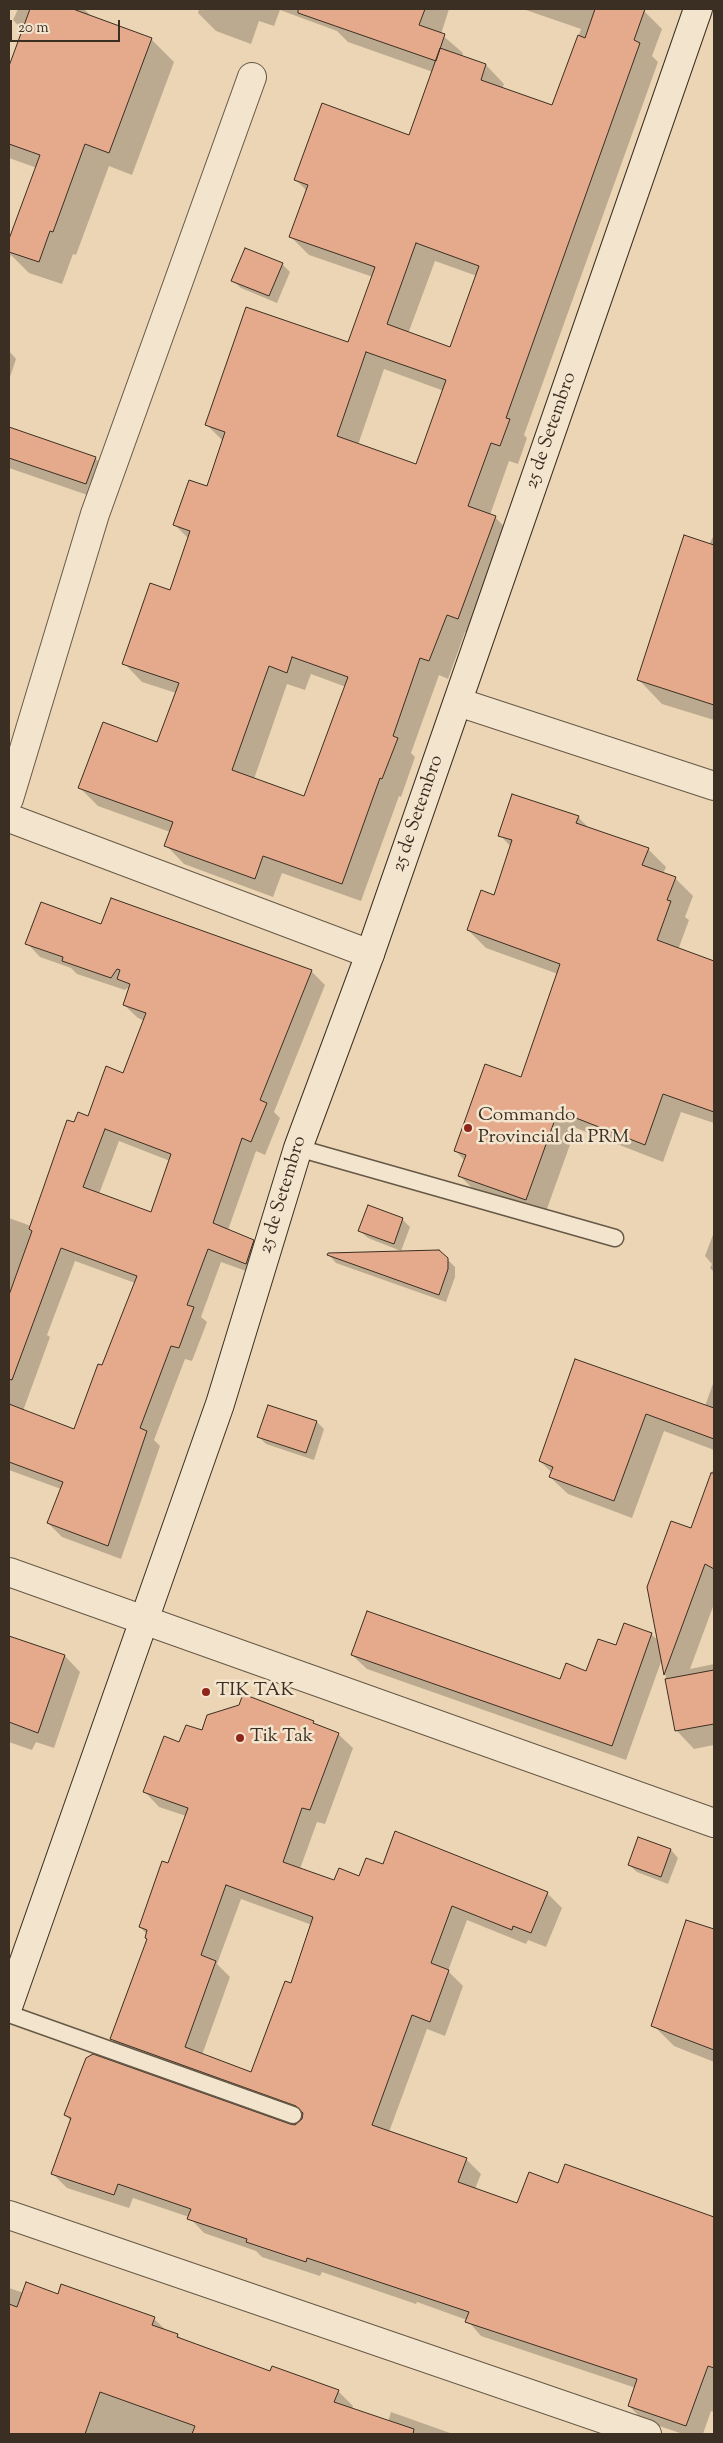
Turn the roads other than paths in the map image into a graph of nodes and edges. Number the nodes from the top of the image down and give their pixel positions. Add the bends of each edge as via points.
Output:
1 (698, 9) edge
2 (252, 77) dead end
3 (458, 702) junction
4 (714, 786) edge
5 (9, 799) edge
6 (9, 818) edge
7 (370, 954) junction
8 (298, 1148) junction
9 (615, 1238) dead end
10 (9, 1572) edge
11 (144, 1620) junction
12 (714, 1823) edge
13 (9, 2003) edge
14 (9, 2014) edge
15 (293, 2115) dead end
16 (9, 2215) edge
17 (647, 2434) edge

1 - 3 street, 25 de Setembro
2 - 5 street via 95,514
3 - 4 street
3 - 7 street, 25 de Setembro
6 - 7 street
7 - 8 street, 25 de Setembro
8 - 9 lane
8 - 11 street, 25 de Setembro via 220,1404
10 - 11 street
11 - 12 street
11 - 13 street, 25 de Setembro
14 - 15 lane
16 - 17 street

